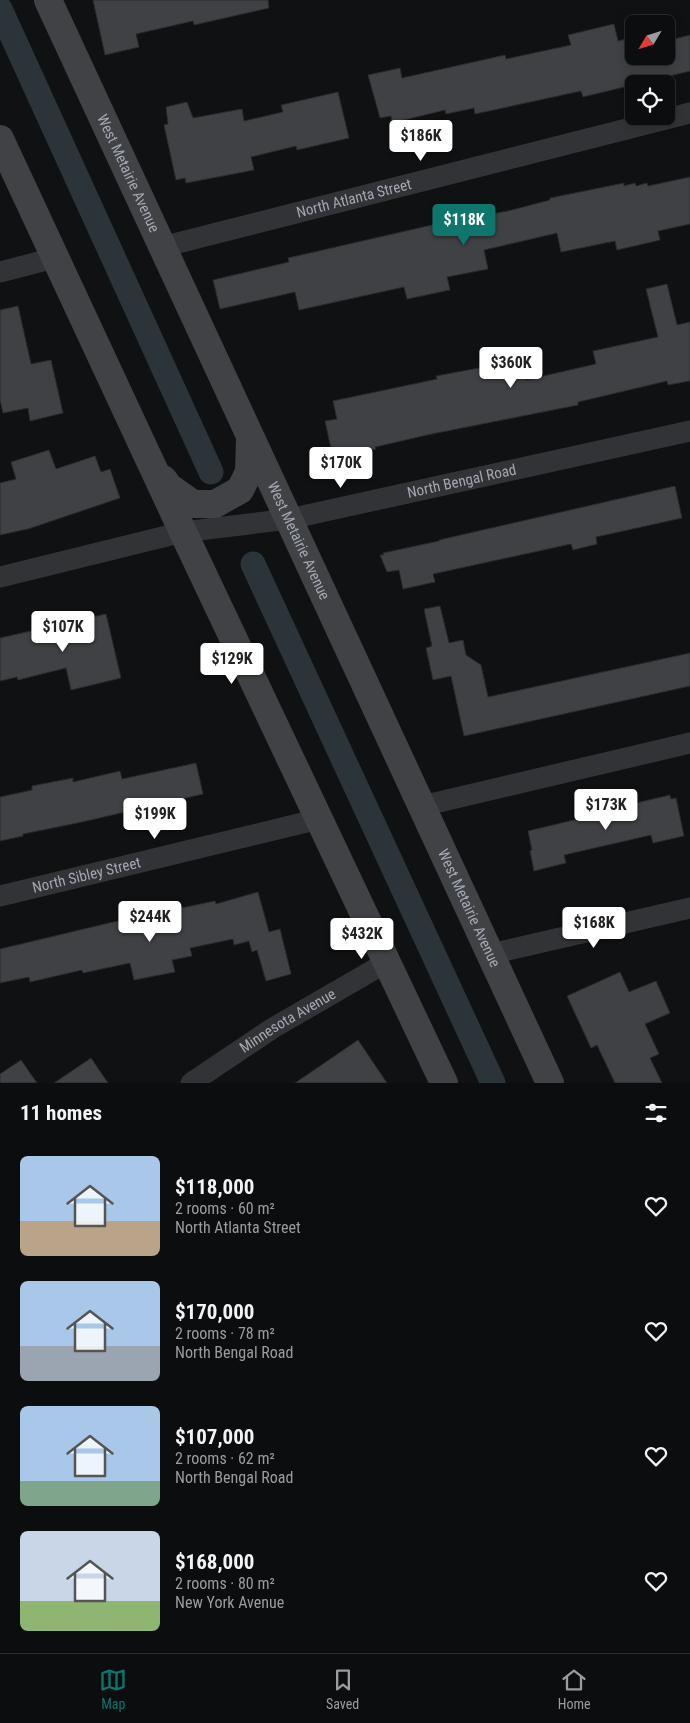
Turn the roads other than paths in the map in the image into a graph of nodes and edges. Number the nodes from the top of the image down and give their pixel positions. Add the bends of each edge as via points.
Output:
1 (48, 0) edge
2 (690, 113) edge
3 (0, 139) edge
4 (162, 247) junction
5 (54, 258) junction
6 (0, 272) edge
7 (690, 431) edge
8 (250, 437) junction
9 (149, 460) junction
10 (289, 519) junction
11 (183, 532) junction
12 (0, 577) edge
13 (690, 744) edge
14 (422, 806) junction
15 (319, 820) junction
16 (0, 896) edge
17 (690, 908) edge
18 (491, 954) junction
19 (387, 962) junction
20 (191, 1083) edge
21 (444, 1083) edge
22 (550, 1083) edge

1 - 4 main road, West Metairie Avenue
2 - 4 street, North Atlanta Street
3 - 5 main road
4 - 8 main road, West Metairie Avenue
5 - 6 street
5 - 9 main road
7 - 10 street, North Bengal Road
8 - 9 main road via 249,472 240,490 215,504 193,504 169,487
8 - 10 main road, West Metairie Avenue
9 - 11 main road
10 - 11 street, North Bengal Road
10 - 14 main road, West Metairie Avenue
11 - 12 street, North Bengal Road
11 - 15 main road
13 - 14 street
14 - 18 main road, West Metairie Avenue
15 - 16 street, North Sibley Street
15 - 19 main road
17 - 18 street
18 - 22 main road, West Metairie Avenue
19 - 20 street, Minnesota Avenue via 273,1028
19 - 21 main road

